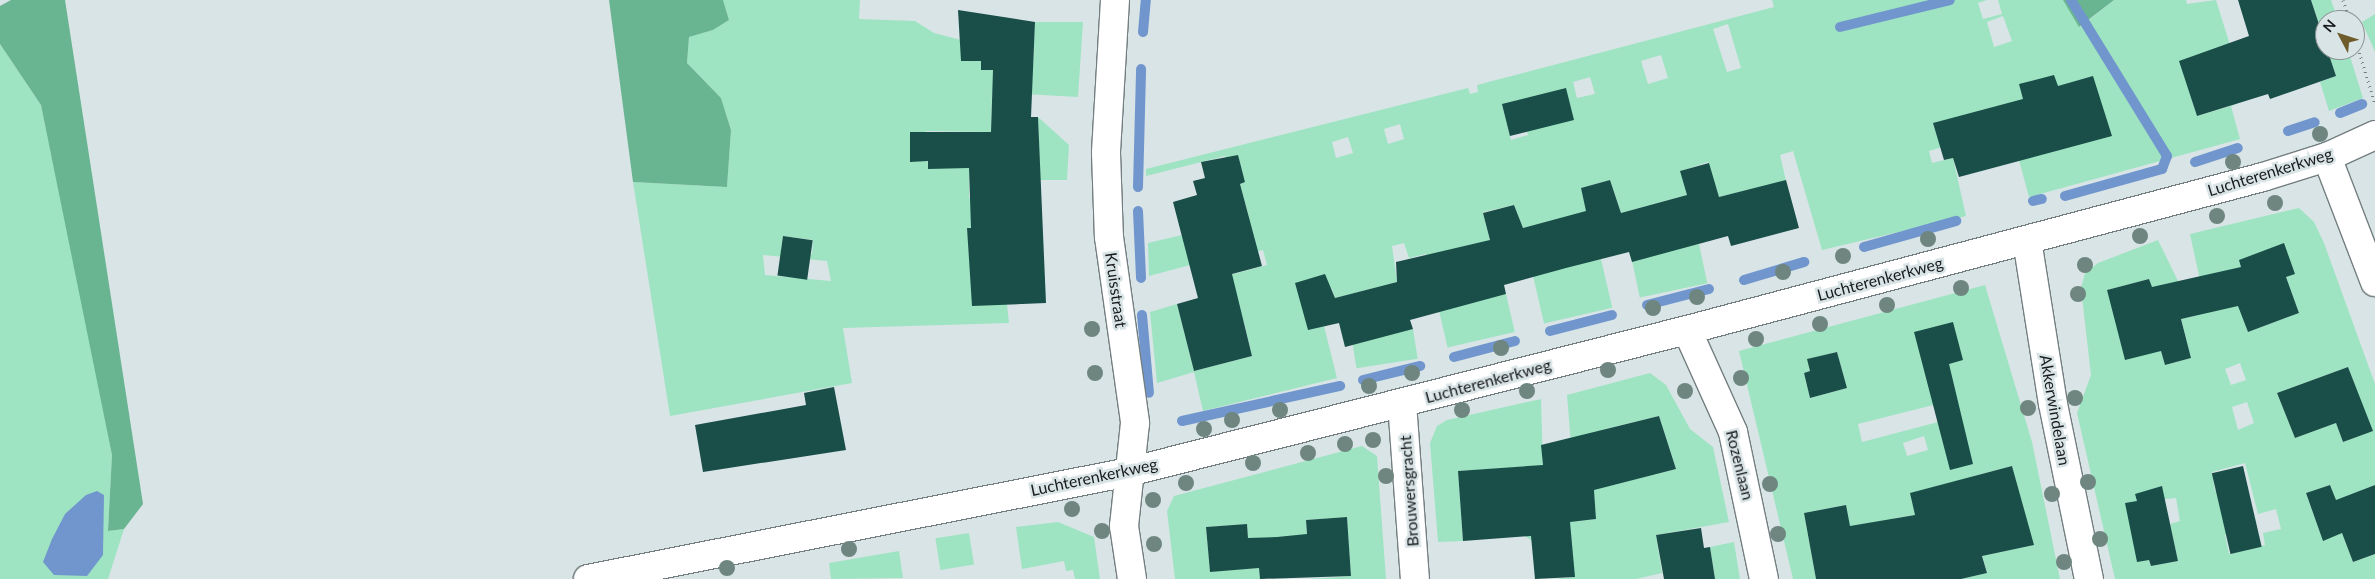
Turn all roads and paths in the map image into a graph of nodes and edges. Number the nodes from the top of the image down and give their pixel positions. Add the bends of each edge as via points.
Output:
1 (1115, 0) edge
2 (2362, 60) edge
3 (2375, 104) edge
4 (2375, 135) edge
5 (2327, 157) junction
6 (2027, 240) junction
7 (2375, 282) edge
8 (1686, 330) junction
9 (1402, 403) junction
10 (1128, 472) junction
11 (588, 579) edge
12 (1132, 579) edge
13 (1415, 579) edge
14 (1764, 579) edge
15 (2089, 579) edge

1 - 10 street, Kruisstraat via 1107,163 1109,237 1135,423
2 - 3 path
4 - 5 street, Luchterenkerkweg
5 - 6 street, Luchterenkerkweg
5 - 7 street
6 - 8 street, Luchterenkerkweg
6 - 15 street, Akkerwindelaan via 2053,404
8 - 9 street, Luchterenkerkweg
8 - 14 street, Rozenlaan via 1733,432
9 - 10 street, Luchterenkerkweg
9 - 13 street, Brouwersgracht
10 - 11 street, Luchterenkerkweg
10 - 12 street, Kruisstraat via 1124,526

